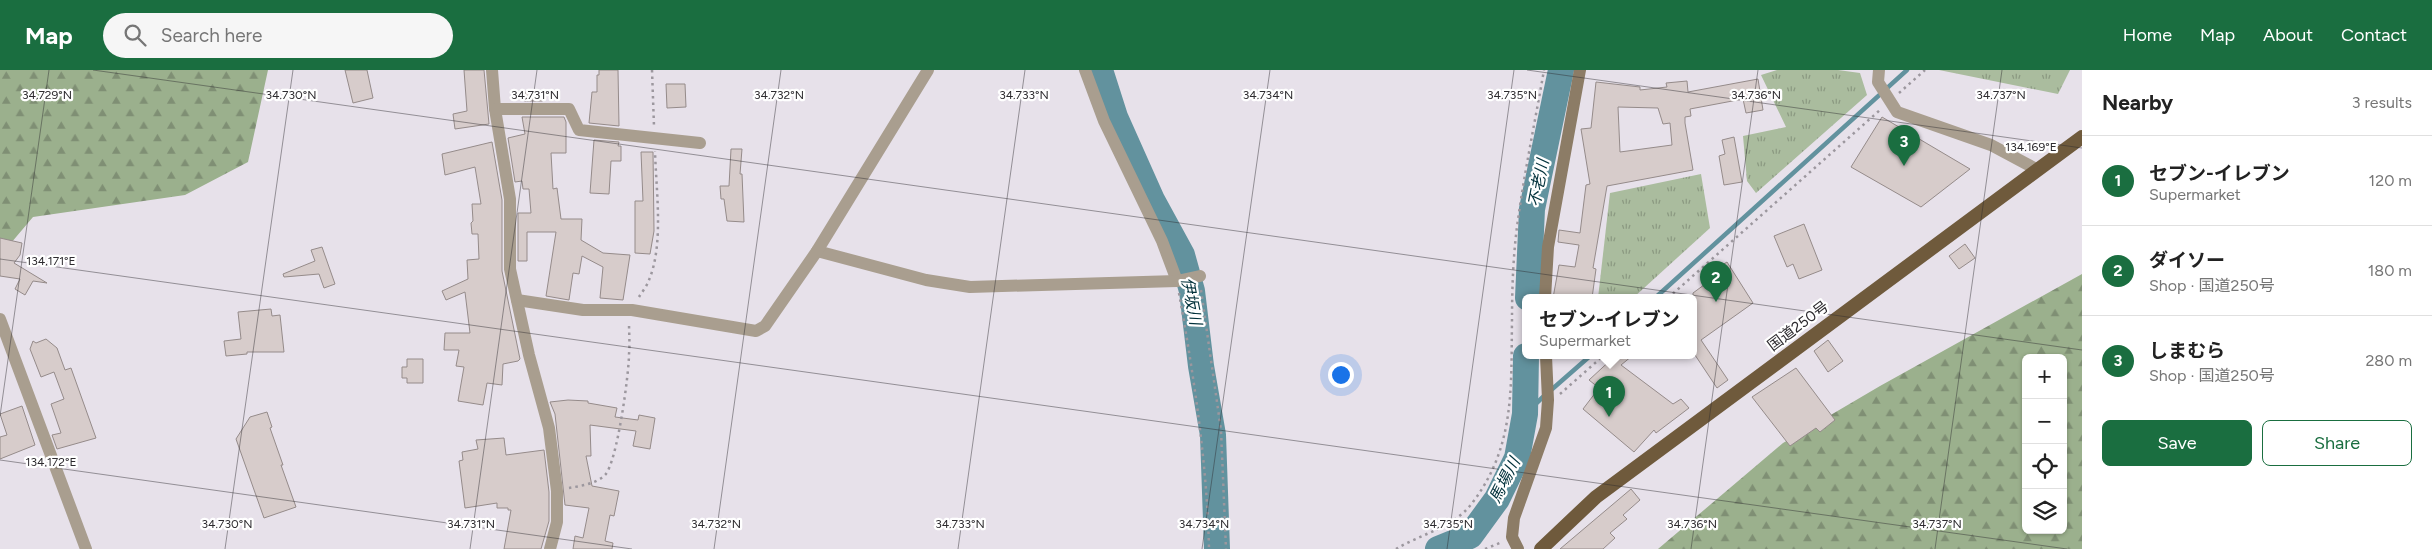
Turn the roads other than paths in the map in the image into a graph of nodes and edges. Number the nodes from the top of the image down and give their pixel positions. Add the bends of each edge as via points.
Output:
1 (492, 70) edge
2 (928, 70) edge
3 (1085, 70) edge
4 (1580, 70) edge
5 (1879, 70) edge
6 (495, 109) junction
7 (2082, 137) edge
8 (700, 143) dead end
9 (2038, 170) junction
10 (818, 252) junction
11 (1198, 276) road end
12 (1179, 280) junction
13 (1545, 294) edge
14 (517, 300) junction
15 (0, 319) edge
16 (1546, 359) edge
17 (86, 549) edge
18 (550, 549) edge
19 (1518, 549) edge
20 (1541, 549) edge

1 - 6 street
2 - 10 street
3 - 12 street via 1104,121
4 - 13 main road via 1548,247
5 - 9 street via 1878,82 1897,112 1991,145
6 - 8 street via 569,108 579,130
6 - 14 street via 510,199 510,269
7 - 9 highway, 国道250号
9 - 20 highway, 国道250号 via 1596,497
10 - 12 street via 926,280 970,287
10 - 14 street via 765,326 756,331 632,310 583,310
11 - 12 street
14 - 18 street via 553,455 558,522
15 - 17 street
16 - 19 main road via 1546,428 1514,518 1512,537

